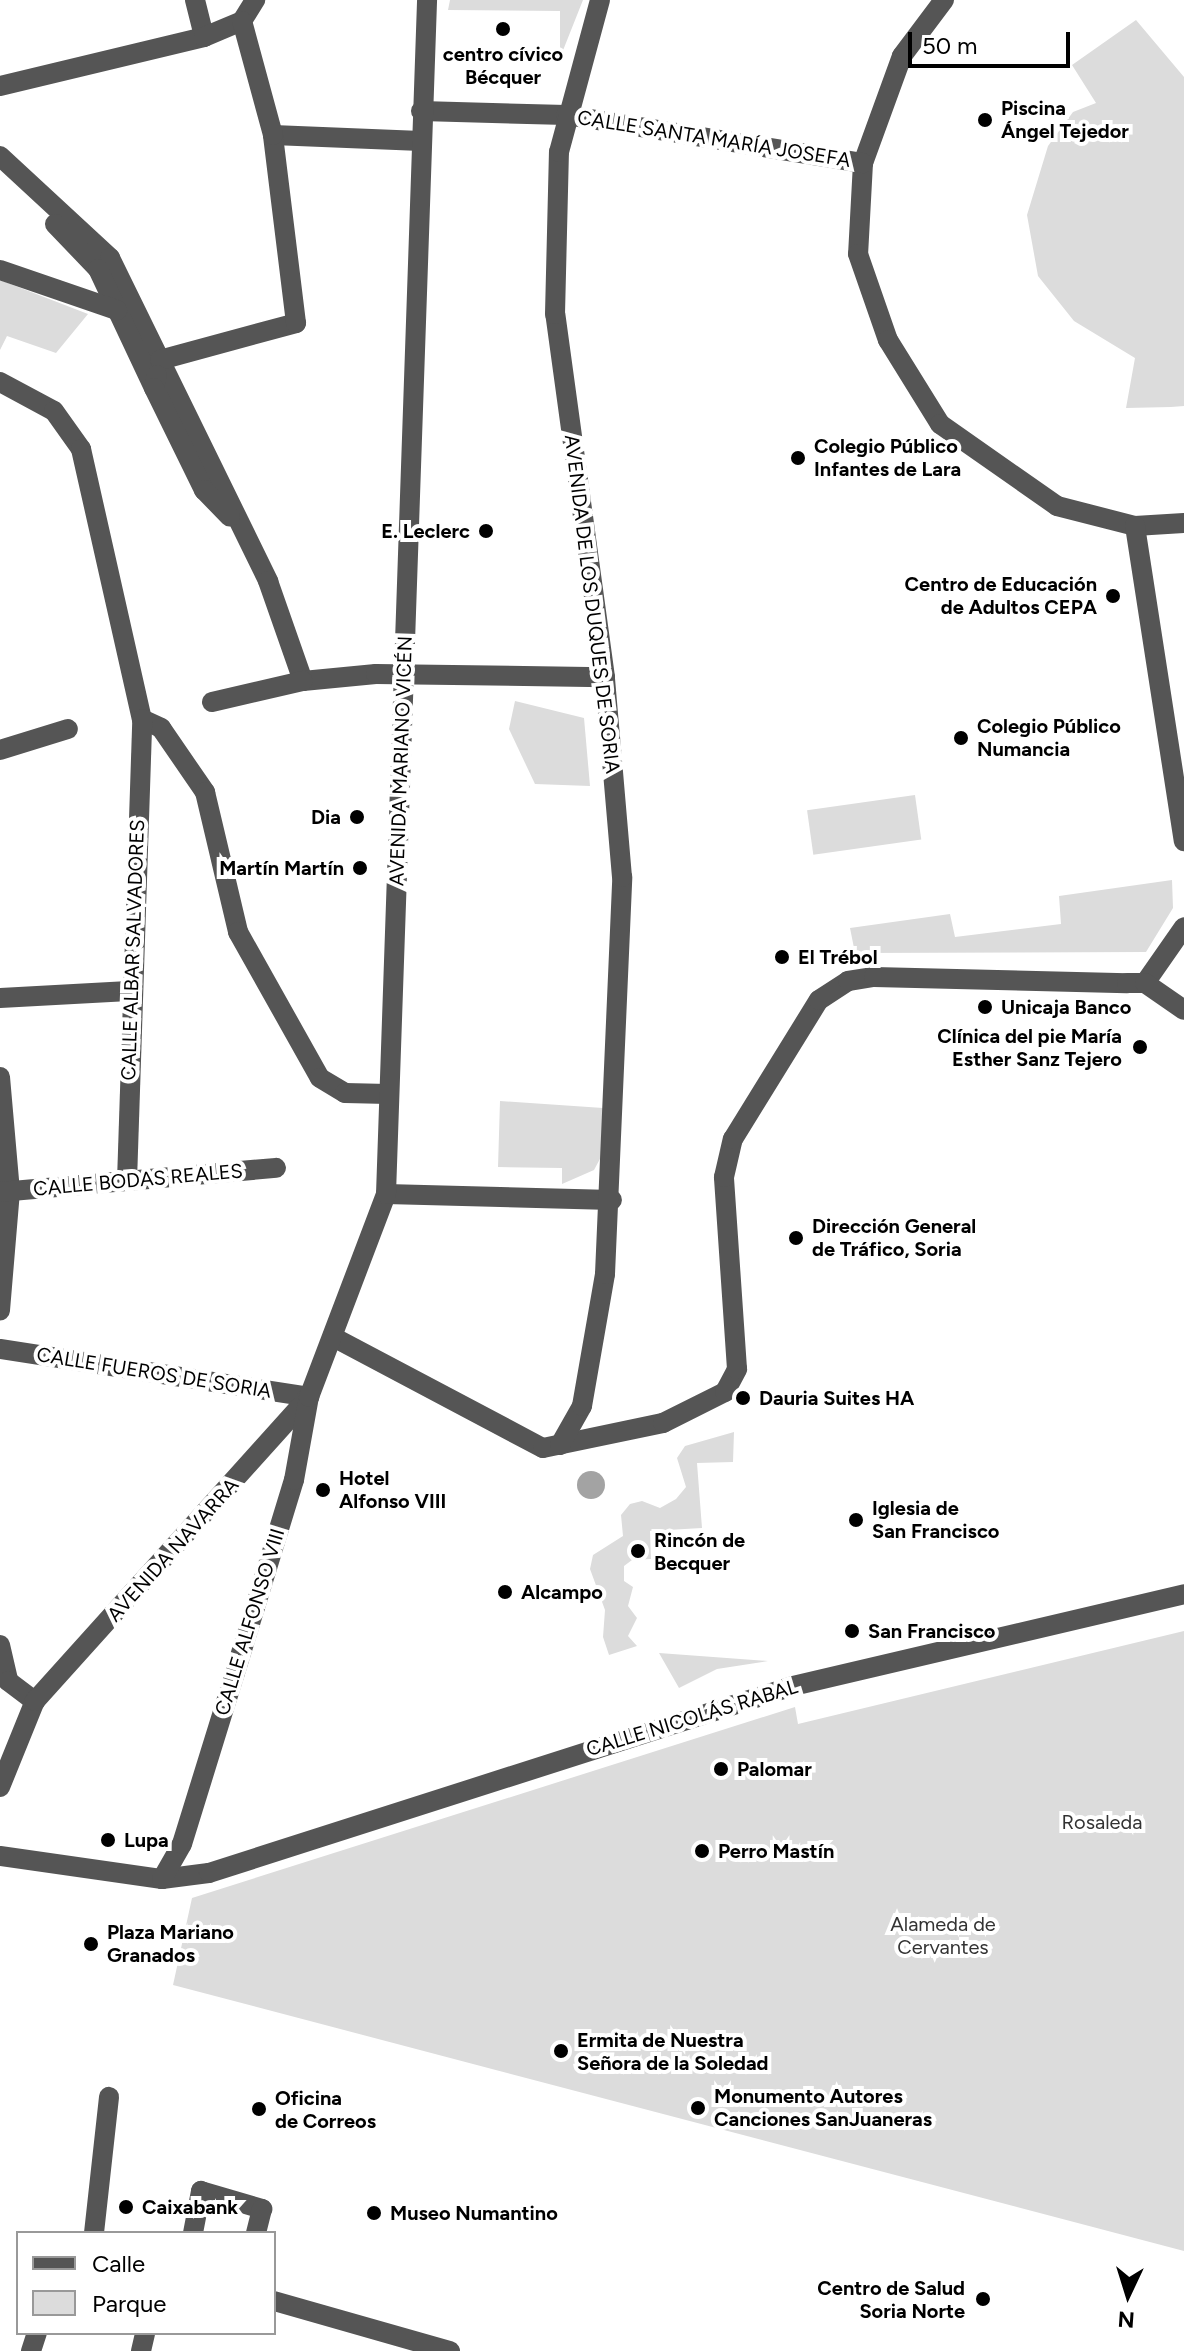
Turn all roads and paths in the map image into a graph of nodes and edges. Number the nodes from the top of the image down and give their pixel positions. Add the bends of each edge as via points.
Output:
1 (195, 0) edge
2 (255, 0) edge
3 (415, 0) edge
4 (427, 0) edge
5 (600, 0) edge
6 (937, 2) edge
7 (242, 21) junction
8 (204, 37) junction
9 (0, 86) edge
10 (421, 111) junction
11 (566, 115) junction
12 (273, 135) junction
13 (421, 141) junction
14 (0, 156) edge
15 (863, 163) junction
16 (21, 176) junction
17 (0, 270) edge
18 (117, 310) junction
19 (160, 360) junction
20 (0, 382) edge
21 (154, 388) junction
22 (1184, 523) edge
23 (1135, 526) junction
24 (246, 535) junction
25 (405, 677) junction
26 (605, 677) junction
27 (303, 681) junction
28 (212, 702) dead end
29 (142, 719) junction
30 (68, 729) dead end
31 (0, 750) edge
32 (1184, 841) edge
33 (1184, 927) edge
34 (1145, 983) junction
35 (129, 991) junction
36 (0, 998) edge
37 (1184, 1010) edge
38 (0, 1077) edge
39 (388, 1094) junction
40 (276, 1168) dead end
41 (127, 1181) junction
42 (5, 1192) edge
43 (386, 1194) junction
44 (612, 1200) junction
45 (2, 1269) edge
46 (0, 1311) edge
47 (335, 1338) junction
48 (0, 1349) edge
49 (309, 1397) junction
50 (560, 1445) junction
51 (1184, 1594) edge
52 (0, 1645) edge
53 (35, 1701) junction
54 (0, 1787) edge
55 (182, 1844) junction
56 (0, 1856) edge
57 (209, 1873) junction
58 (162, 1879) junction
59 (109, 2097) dead end
60 (94, 2231) edge
61 (193, 2231) edge
62 (256, 2231) edge
63 (276, 2302) edge
64 (450, 2351) edge

1 - 8 street
2 - 7 street
3 - 10 street, AVENIDA MARIANO VICÉN via 414,67
4 - 10 street, AVENIDA MARIANO VICÉN
5 - 11 street, AVENIDA DE LOS DUQUES DE SORIA
6 - 15 street via 902,56
7 - 8 street
7 - 12 street
8 - 9 street
10 - 11 street, CALLE SANTA MARÍA JOSEFA
10 - 13 street, AVENIDA MARIANO VICÉN
11 - 15 street, CALLE SANTA MARÍA JOSEFA
11 - 26 street, AVENIDA DE LOS DUQUES DE SORIA via 559,152 555,314
12 - 13 street
12 - 19 street via 296,323
13 - 25 street, AVENIDA MARIANO VICÉN
14 - 16 street
15 - 23 street via 858,254 888,340 940,424 1057,506
16 - 18 street via 34,202 98,269
16 - 19 street via 110,258
17 - 18 street
18 - 21 street
19 - 21 street
19 - 24 street
20 - 29 street, CALLE ALBAR SALVADORES via 54,411 81,449
21 - 24 street via 204,490
22 - 23 street
23 - 32 street
24 - 27 street
25 - 26 street
25 - 27 street via 376,674
25 - 39 street, AVENIDA MARIANO VICÉN
26 - 44 street, AVENIDA DE LOS DUQUES DE SORIA via 622,877
27 - 28 street
29 - 35 street, CALLE ALBAR SALVADORES
29 - 39 street via 161,728 205,792 238,932 320,1078 345,1093
30 - 31 street
33 - 34 street
34 - 37 street
34 - 50 street via 874,977 848,981 819,1000 733,1139 724,1177 737,1369 725,1392 663,1423
35 - 36 street
35 - 41 street, CALLE ALBAR SALVADORES
38 - 42 street
39 - 43 street, AVENIDA MARIANO VICÉN
40 - 41 street, CALLE BODAS REALES
41 - 42 street, CALLE BODAS REALES
42 - 45 street
43 - 44 street
43 - 47 street, AVENIDA MARIANO VICÉN
44 - 50 street, AVENIDA DE LOS DUQUES DE SORIA via 589,1378 576,1421
45 - 46 street
47 - 49 street, AVENIDA MARIANO VICÉN
47 - 50 street via 534,1445
48 - 49 street, CALLE FUEROS DE SORIA
49 - 53 street, AVENIDA NAVARRA
49 - 55 street, CALLE ALFONSO VIII via 294,1480
51 - 57 street, CALLE NICOLÁS RABAL via 793,1686
52 - 53 street via 8,1681
53 - 54 street, AVENIDA NAVARRA
55 - 57 street
55 - 58 street, CALLE ALFONSO VIII
56 - 58 street
57 - 58 street
59 - 60 street
61 - 62 street via 201,2191 262,2209
63 - 64 street

